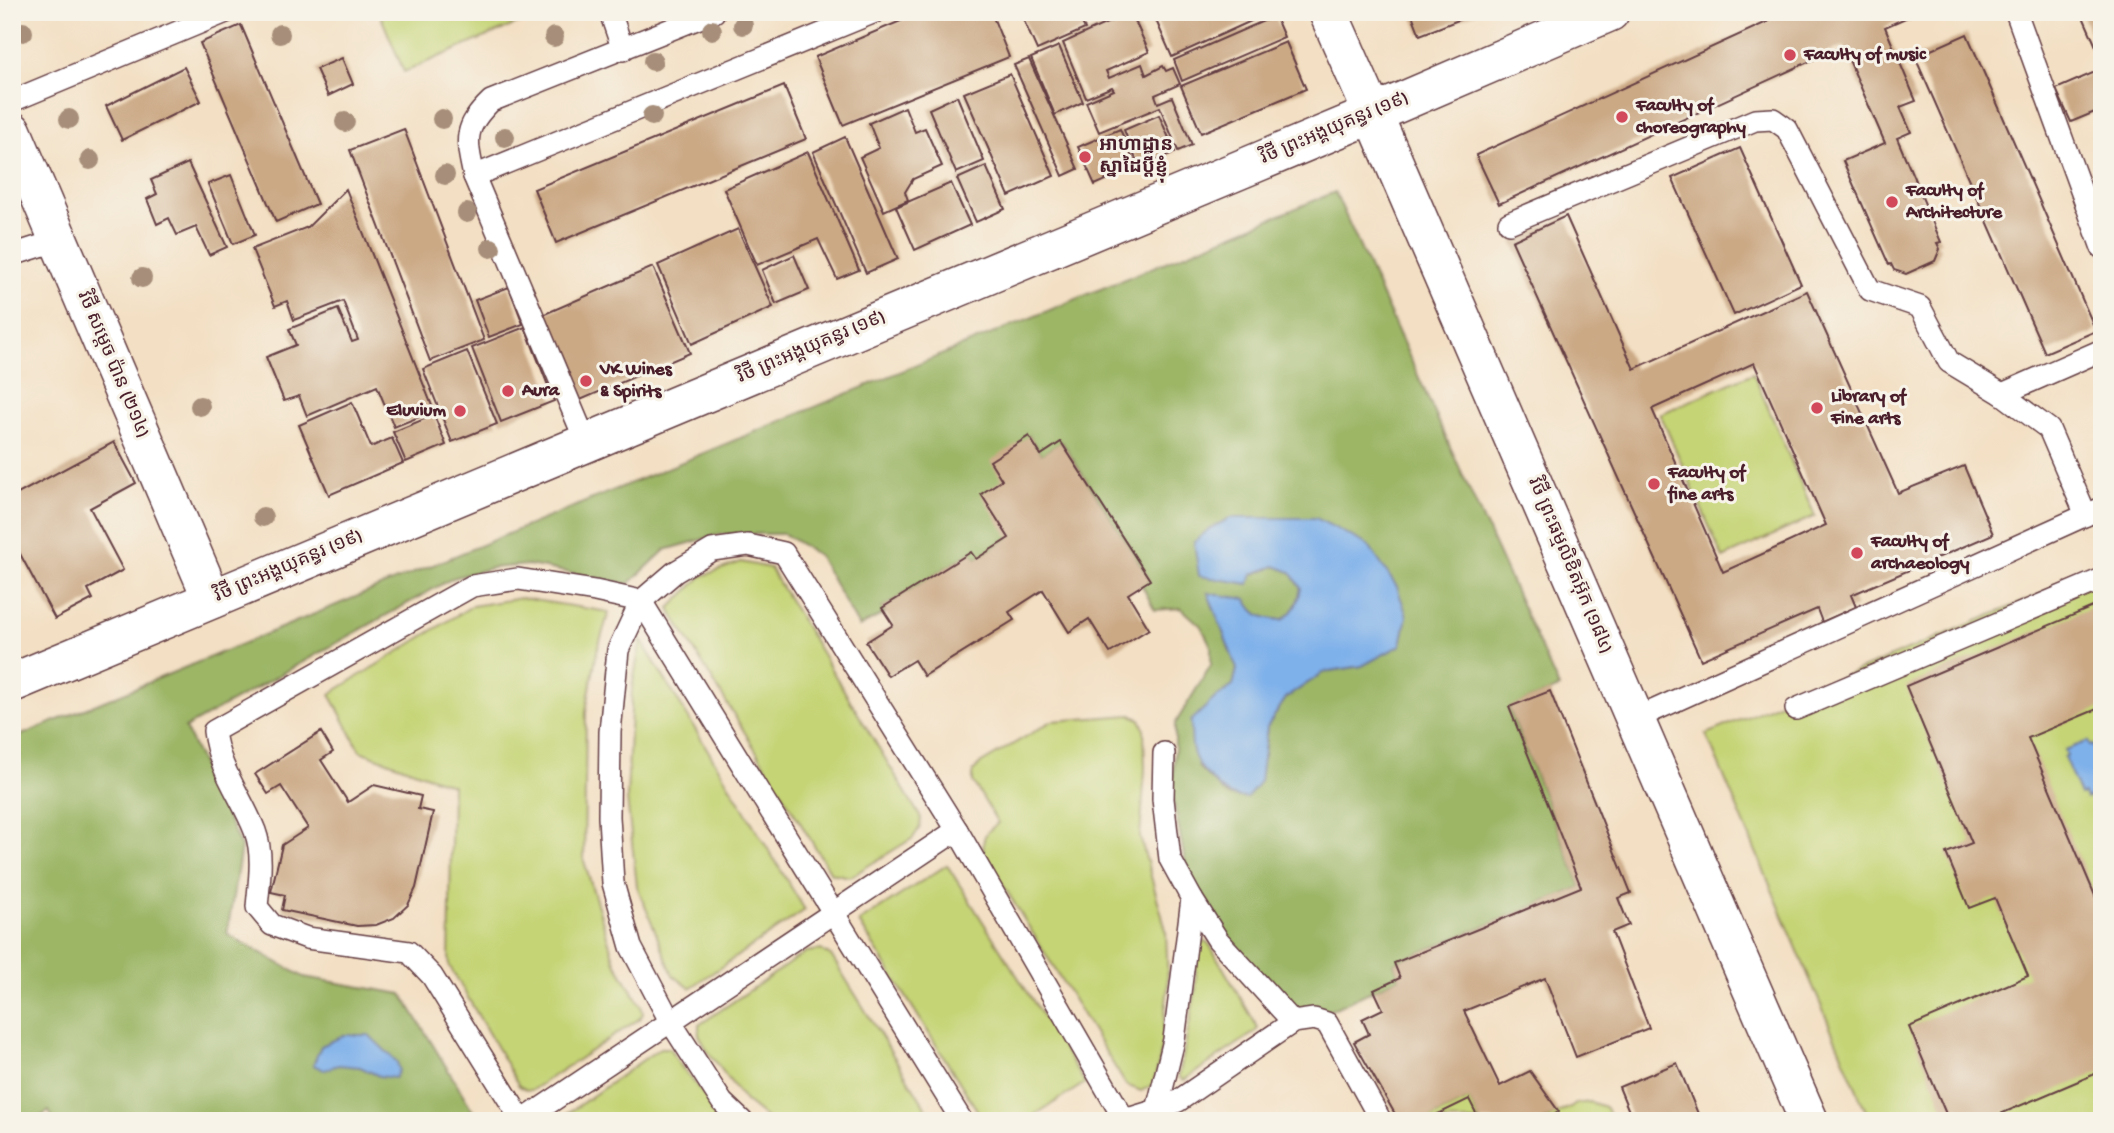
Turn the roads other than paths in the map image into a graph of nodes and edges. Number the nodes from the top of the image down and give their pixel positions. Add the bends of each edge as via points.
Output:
1 (226, 12) edge
2 (610, 12) edge
3 (714, 12) edge
4 (875, 12) edge
5 (1328, 12) edge
6 (1610, 12) edge
7 (2016, 12) edge
8 (623, 50) junction
9 (12, 101) edge
10 (1373, 114) junction
11 (12, 131) edge
12 (474, 176) junction
13 (1509, 223) dead end
14 (59, 240) junction
15 (2102, 248) edge
16 (12, 255) edge
17 (2102, 350) edge
18 (2002, 394) junction
19 (586, 442) junction
20 (2094, 512) edge
21 (2102, 579) edge
22 (212, 599) junction
23 (641, 601) junction
24 (12, 683) edge
25 (1796, 709) dead end
26 (1635, 719) junction
27 (1164, 753) dead end
28 (957, 830) junction
29 (1192, 899) junction
30 (833, 912) junction
31 (670, 1021) junction
32 (1293, 1022) junction
33 (1157, 1110) junction
34 (1122, 1120) edge
35 (522, 1121) edge
36 (742, 1121) edge
37 (962, 1121) edge
38 (1381, 1121) edge
39 (1809, 1121) edge

1 - 9 lane
2 - 8 lane
3 - 8 lane
4 - 12 lane
5 - 10 street, វិថី ព្រះធម្មលិខិតអ៊ុក (១៨៤)
6 - 10 street, វិថី ព្រះអង្គយុគន្ធរ (១៩)
7 - 15 lane
8 - 12 lane via 491,101 468,132
10 - 19 street, វិថី ព្រះអង្គយុគន្ធរ (១៩)
10 - 26 street, វិថី ព្រះធម្មលិខិតអ៊ុក (១៨៤)
11 - 14 street, វិថី សម្តេច ប៉ាន (២១៤)
12 - 19 lane
13 - 18 lane via 1755,120 1773,119 1787,129 1870,290 1920,307 1949,362
14 - 16 lane
14 - 22 street, វិថី សម្តេច ប៉ាន (២១៤)
17 - 18 lane
18 - 20 lane via 2049,429
19 - 22 street, វិថី ព្រះអង្គយុគន្ធរ (១៩)
20 - 26 lane
21 - 25 lane
22 - 24 street, វិថី ព្រះអង្គយុគន្ធរ (១៩)
23 - 28 lane via 675,572 712,550 748,545 784,553
23 - 30 lane
23 - 31 lane via 618,650 608,817 613,883 631,947
23 - 35 lane via 518,579 472,586 214,731 224,770 256,833 260,863 257,907 272,925 307,938 410,952 432,976
26 - 39 street, វិថី ព្រះធម្មលិខិតអ៊ុក (១៨៤)
27 - 29 lane via 1163,799 1170,859
28 - 30 lane
28 - 34 lane
29 - 32 lane via 1218,940
29 - 33 lane via 1174,1040
30 - 31 lane
30 - 37 lane
31 - 35 lane
31 - 36 lane via 722,1102
32 - 33 lane via 1178,1101
32 - 38 lane via 1314,1019 1327,1023
33 - 34 lane

